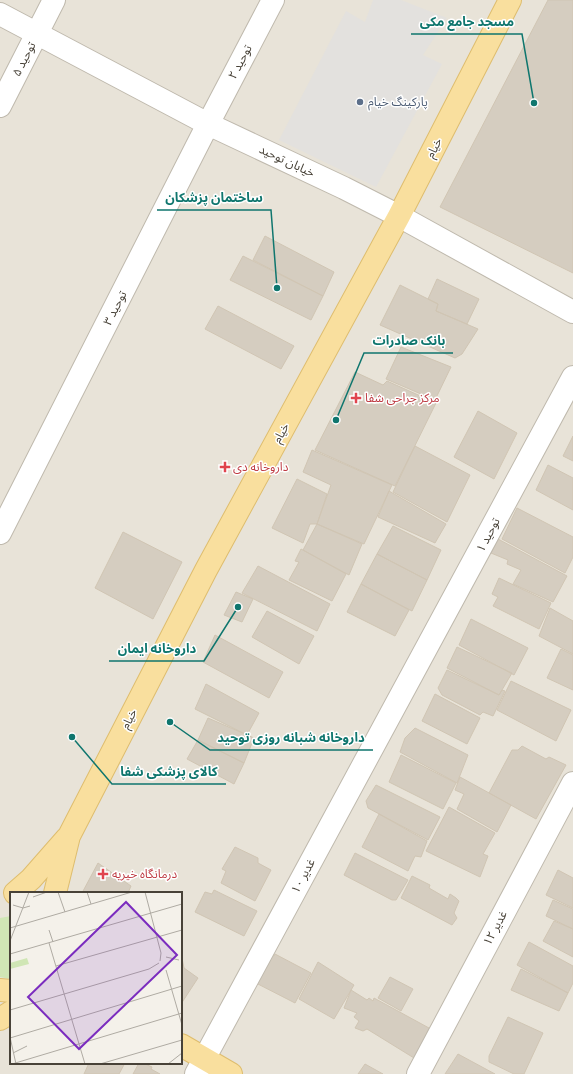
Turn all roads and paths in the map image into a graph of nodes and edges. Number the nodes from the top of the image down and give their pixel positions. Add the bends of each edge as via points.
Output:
1 (54, 0) edge
2 (273, 0) edge
3 (510, 0) edge
4 (0, 14) edge
5 (38, 34) junction
6 (0, 106) edge
7 (208, 124) junction
8 (400, 216) junction
9 (573, 312) edge
10 (573, 377) edge
11 (0, 534) edge
12 (402, 693) joint
13 (573, 783) edge
14 (69, 836) junction
15 (16, 892) edge
16 (56, 892) edge
17 (0, 990) edge
18 (10, 991) edge
19 (10, 1013) edge
20 (0, 1019) edge
21 (182, 1046) edge
22 (200, 1067) edge
23 (231, 1074) edge
24 (418, 1074) edge

1 - 5 street, توحید ۵
2 - 7 street, توحید ۲
3 - 8 main road, خیام
4 - 5 street, خیابان توحید
5 - 6 street, توحید ۵
5 - 7 street, خیابان توحید
7 - 8 street, خیابان توحید
7 - 11 street, توحید ۳
8 - 9 street, خیابان توحید
8 - 14 main road, خیام via 206,570
10 - 12 street, توحید ۱
12 - 22 street, غدیر ۱۰
13 - 24 street, غدیر ۱۲
14 - 15 main road
14 - 16 main road, خیام
17 - 18 main road
19 - 20 main road
21 - 22 main road
22 - 23 main road

